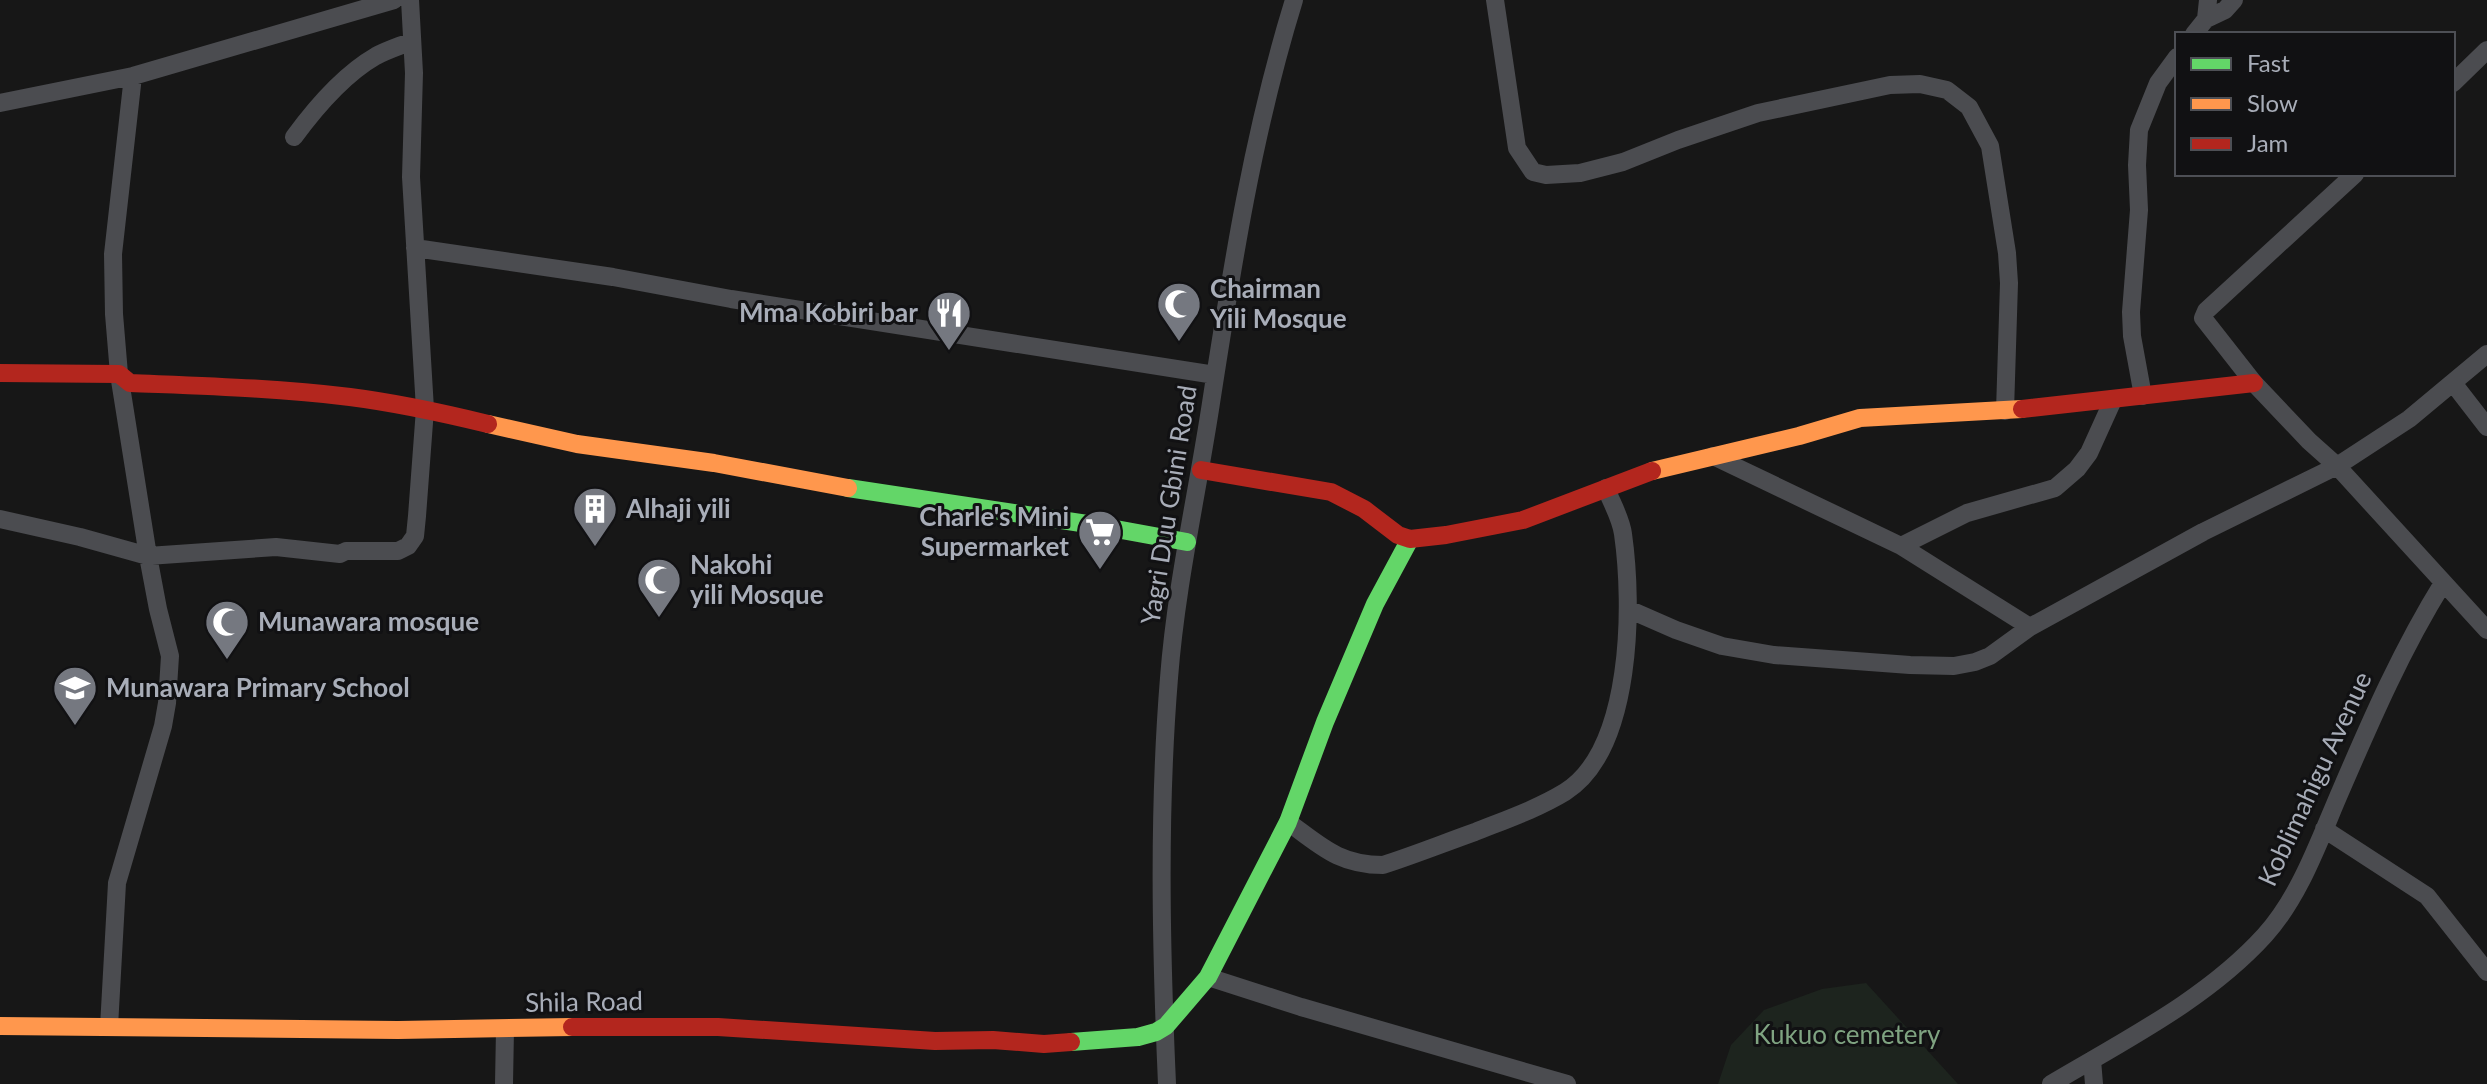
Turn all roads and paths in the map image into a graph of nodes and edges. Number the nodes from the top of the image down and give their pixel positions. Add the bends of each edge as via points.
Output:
1 (394, 0) edge
2 (410, 0) edge
3 (1294, 0) edge
4 (1495, 0) edge
5 (2234, 0) edge
6 (2207, 10) edge
7 (2195, 32) edge
8 (412, 41) junction
9 (2487, 50) edge
10 (2175, 60) edge
11 (133, 76) junction
12 (2455, 81) edge
13 (0, 103) edge
14 (294, 137) dead end
15 (2353, 176) edge
16 (415, 248) junction
17 (2487, 354) edge
18 (0, 373) edge
19 (119, 374) junction
20 (1215, 375) junction
21 (2254, 383) junction
22 (2453, 383) junction
23 (2143, 396) junction
24 (2113, 400) junction
25 (425, 409) junction
26 (2005, 411) junction
27 (2487, 427) edge
28 (1713, 456) junction
29 (2337, 466) junction
30 (1201, 470) junction
31 (1606, 488) junction
32 (0, 519) edge
33 (1410, 539) junction
34 (1187, 542) junction
35 (1901, 546) junction
36 (148, 556) junction
37 (2443, 583) junction
38 (1628, 609) junction
39 (2030, 627) junction
40 (2487, 630) edge
41 (1288, 822) junction
42 (2324, 829) junction
43 (2487, 972) edge
44 (1208, 977) junction
45 (0, 1026) edge
46 (1166, 1026) junction
47 (109, 1027) junction
48 (505, 1029) junction
49 (2092, 1060) junction
50 (504, 1084) edge
51 (1167, 1084) edge
52 (1567, 1084) edge
53 (2051, 1084) edge
54 (2094, 1084) edge

1 - 11 street
2 - 8 street
3 - 20 street, Yagri Duu Gbini Road via 1257,133
4 - 26 street via 1517,148 1533,172 1546,175 1623,162 1758,113 1890,85 1947,90 1969,107 1990,146 2007,253
5 - 6 street via 2225,10
6 - 7 street
8 - 14 street via 375,57 350,77 320,103
8 - 16 street
9 - 12 street
10 - 23 street via 2158,83 2139,130 2131,312
11 - 13 street
11 - 19 street via 113,254
15 - 21 street via 2204,315
16 - 20 street
16 - 25 street
17 - 22 street
18 - 19 street
19 - 25 street via 130,383 248,388
19 - 36 street
20 - 30 street, Yagri Duu Gbini Road
21 - 23 street
21 - 29 street
22 - 27 street
22 - 29 street
23 - 24 street
24 - 26 street
24 - 35 street via 2089,453 2055,488 1967,513
25 - 34 street via 577,444
25 - 36 street via 415,536 408,546 340,554 276,547
26 - 28 street via 1860,418
28 - 31 street
28 - 35 street
29 - 37 street
29 - 39 street
30 - 33 street via 1331,492
30 - 34 street, Yagri Duu Gbini Road
31 - 33 street via 1523,520
31 - 38 street via 1623,530
32 - 36 street
33 - 41 street via 1375,604
34 - 46 street, Yagri Duu Gbini Road via 1166,741 1161,907
35 - 39 street
36 - 47 street via 170,656 167,703 117,883
37 - 40 street
37 - 42 street, Koblimahigu Avenue via 2392,673
38 - 39 street via 1722,646 1910,665 1975,662
38 - 41 street via 1623,677 1606,736 1590,768 1567,791 1516,816 1383,865 1360,865 1331,854
41 - 44 street
42 - 43 street via 2427,896
42 - 49 street, Koblimahigu Avenue via 2267,933 2192,997
44 - 46 street
44 - 52 street
45 - 47 street, Shila Road
46 - 48 street, Shila Road via 1138,1037 1044,1044 718,1027
46 - 51 street, Yagri Duu Gbini Road
47 - 48 street, Shila Road
48 - 50 street
49 - 53 street, Koblimahigu Avenue
49 - 54 street

